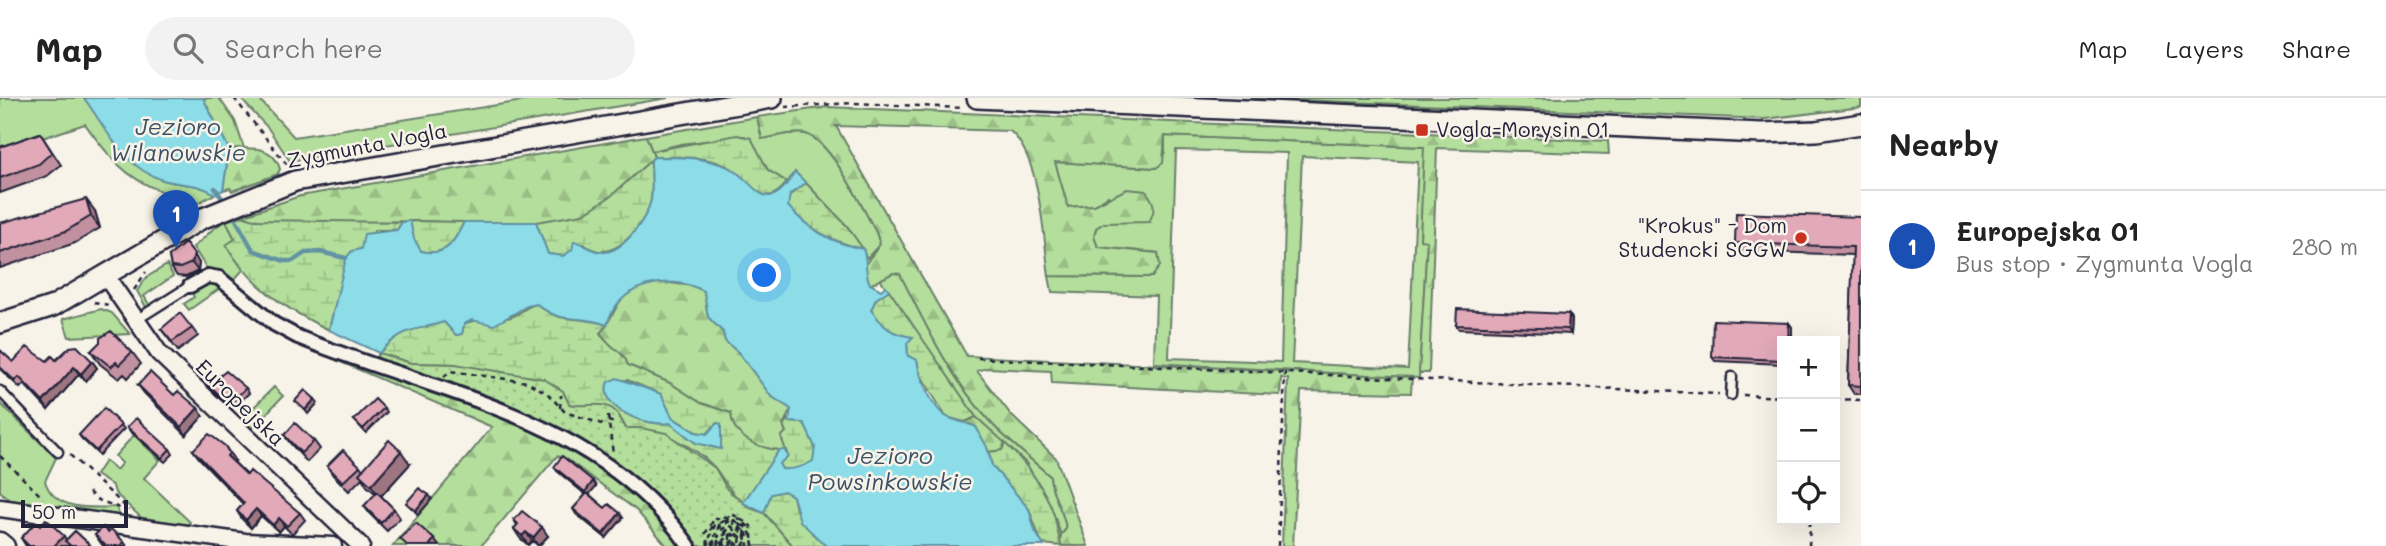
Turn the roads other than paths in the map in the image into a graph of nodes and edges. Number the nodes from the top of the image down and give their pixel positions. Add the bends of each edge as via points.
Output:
1 (778, 103) edge
2 (970, 103) edge
3 (1858, 124) edge
4 (105, 275) junction
5 (190, 286) joint
6 (136, 320) junction
7 (0, 323) edge
8 (1732, 377) dead end
9 (0, 391) edge
10 (1731, 395) road end
11 (60, 450) road end
12 (0, 508) edge
13 (0, 541) edge
14 (355, 545) edge
15 (5, 546) edge
16 (333, 546) edge
17 (688, 546) edge

1 - 4 street, Zygmunta Vogla via 295,181 201,219
2 - 3 street via 1761,133
4 - 6 street, Europejska
4 - 7 street, Zygmunta Vogla via 53,306
5 - 6 lane
5 - 17 street via 208,276 219,278 288,333 551,429 611,468 667,516
6 - 14 street, Europejska via 182,377
8 - 10 lane
9 - 11 lane
12 - 16 street via 246,542
13 - 15 street

